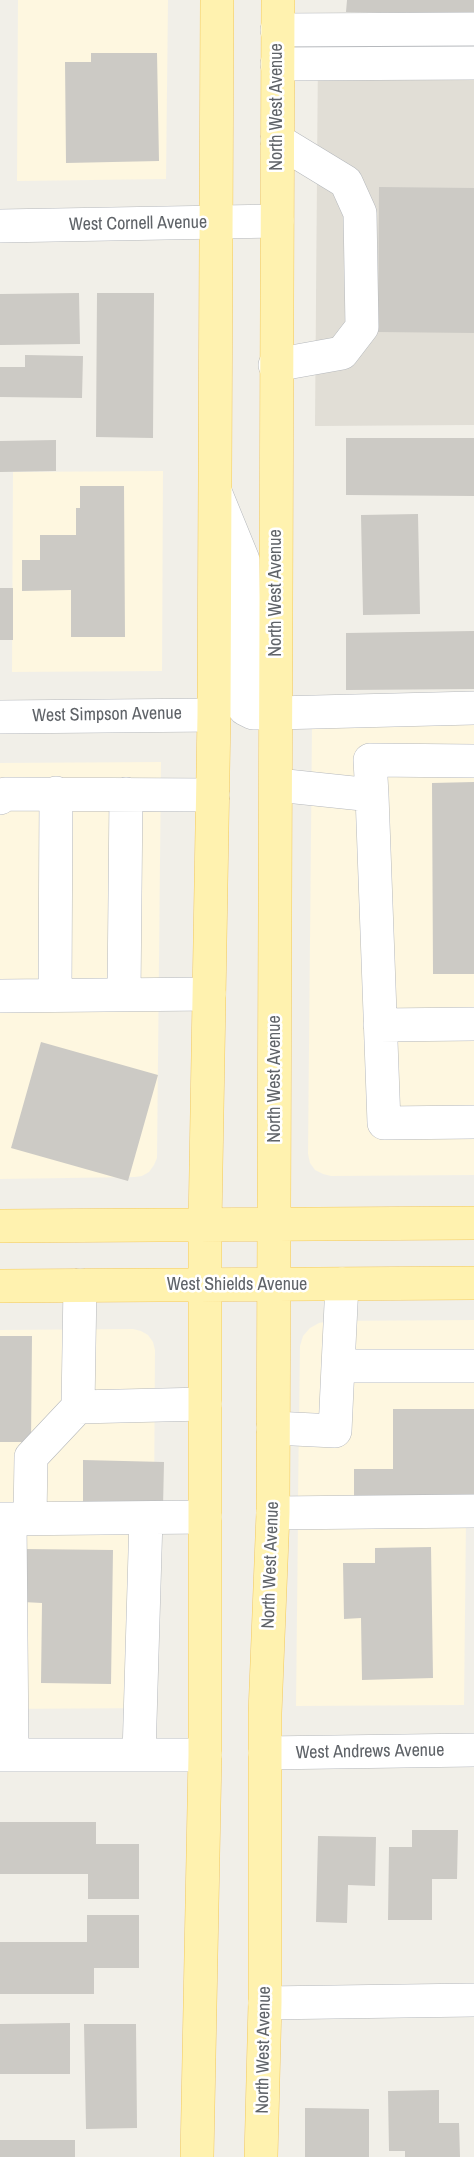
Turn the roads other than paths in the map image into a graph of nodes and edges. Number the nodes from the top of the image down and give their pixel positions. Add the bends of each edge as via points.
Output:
1 (217, 0) edge
2 (277, 15) edge
3 (474, 29) edge
4 (474, 63) edge
5 (277, 64) junction
6 (276, 140) junction
7 (276, 221) junction
8 (215, 222) junction
9 (0, 226) edge
10 (275, 365) junction
11 (216, 494) junction
12 (474, 708) edge
13 (276, 713) junction
14 (214, 715) junction
15 (0, 717) edge
16 (474, 761) edge
17 (276, 785) junction
18 (56, 793) junction
19 (126, 794) junction
20 (213, 795) junction
21 (372, 795) junction
22 (0, 798) edge
23 (209, 994) junction
24 (55, 995) junction
25 (124, 995) junction
26 (0, 996) edge
27 (474, 1024) edge
28 (380, 1025) junction
29 (474, 1122) edge
30 (474, 1223) edge
31 (205, 1225) junction
32 (274, 1225) junction
33 (0, 1226) edge
34 (474, 1282) edge
35 (342, 1284) junction
36 (80, 1285) junction
37 (205, 1285) junction
38 (273, 1285) junction
39 (0, 1286) edge
40 (339, 1366) junction
41 (474, 1366) edge
42 (205, 1404) junction
43 (78, 1407) junction
44 (273, 1428) junction
45 (474, 1511) edge
46 (273, 1513) junction
47 (205, 1517) junction
48 (146, 1518) junction
49 (13, 1519) edge
50 (474, 1750) edge
51 (266, 1753) junction
52 (6, 1755) edge
53 (139, 1755) junction
54 (205, 1755) junction
55 (474, 2000) edge
56 (265, 2003) junction
57 (196, 2157) edge
58 (261, 2157) edge

1 - 8 main road
2 - 3 street
2 - 5 main road, North West Avenue
4 - 5 street
5 - 6 main road, North West Avenue
6 - 7 main road, North West Avenue
6 - 10 street via 346,182 360,213 362,327 342,353
7 - 8 street, West Cornell Avenue
7 - 10 main road, North West Avenue
8 - 9 street, West Cornell Avenue
8 - 11 main road
10 - 13 main road, North West Avenue
11 - 13 street via 243,560 245,708 253,713
11 - 14 main road
12 - 13 street
13 - 17 main road, North West Avenue
14 - 15 street, West Simpson Avenue
14 - 20 main road
16 - 21 street via 370,760
17 - 21 street
17 - 32 main road, North West Avenue
18 - 19 street
18 - 22 street via 5,794
18 - 24 street
19 - 20 street
19 - 25 street
20 - 23 main road
21 - 28 street
23 - 25 street
23 - 31 main road
24 - 25 street
24 - 26 street
27 - 28 street
28 - 29 street via 384,1123
30 - 32 main road
31 - 32 main road
31 - 33 main road
31 - 37 main road
32 - 38 main road, North West Avenue
34 - 35 main road, West Shields Avenue
35 - 38 main road, West Shields Avenue
35 - 40 street
36 - 37 main road, West Shields Avenue
36 - 39 main road, West Shields Avenue
36 - 43 street
37 - 38 main road, West Shields Avenue
37 - 42 main road
38 - 44 main road, North West Avenue
40 - 41 street
40 - 44 street via 334,1431
42 - 43 street
42 - 47 main road
43 - 49 street via 31,1457
44 - 46 main road, North West Avenue
45 - 46 street
46 - 51 main road, North West Avenue
47 - 48 street
47 - 54 main road
48 - 49 street
48 - 53 street
49 - 52 street
50 - 51 street, West Andrews Avenue
51 - 56 main road, North West Avenue
52 - 53 street
53 - 54 street
54 - 57 main road
55 - 56 street
56 - 58 main road, North West Avenue

